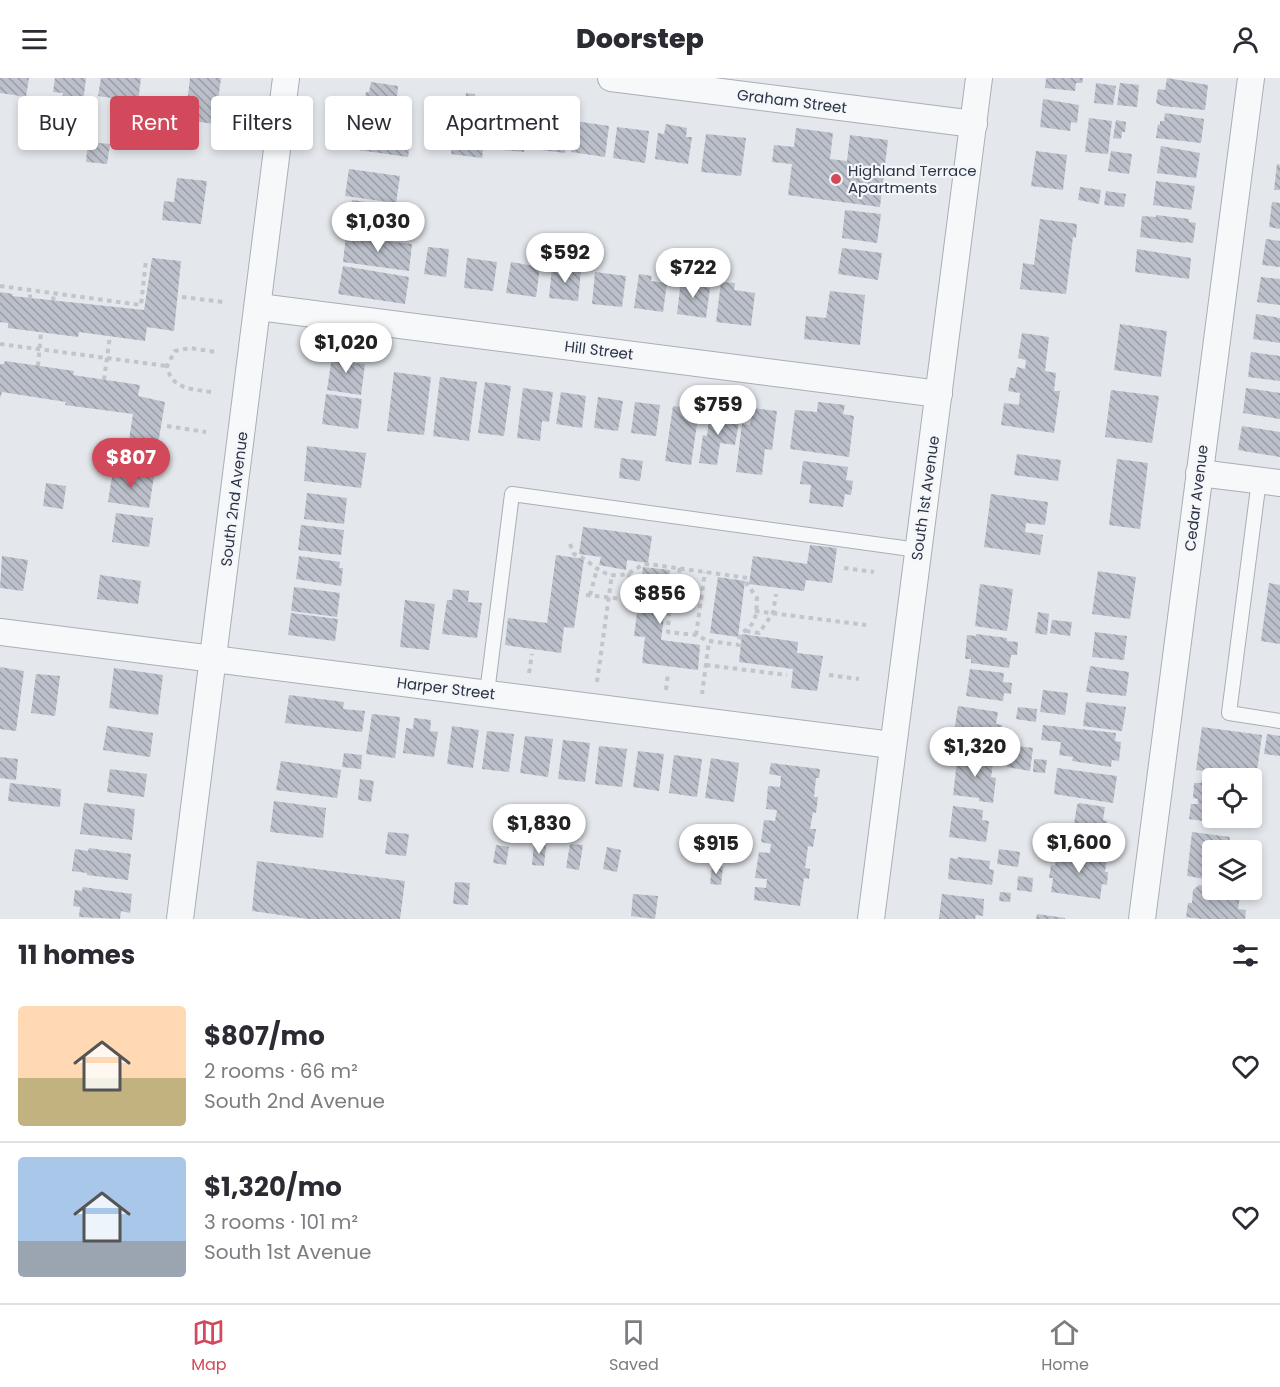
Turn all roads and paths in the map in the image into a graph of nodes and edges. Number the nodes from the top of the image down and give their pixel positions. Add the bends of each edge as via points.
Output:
1 (286, 78) edge
2 (611, 78) edge
3 (980, 78) edge
4 (1251, 78) edge
5 (974, 124) junction
6 (146, 260) dead end
7 (4, 289) edge
8 (30, 290) junction
9 (54, 294) junction
10 (182, 297) dead end
11 (30, 298) dead end
12 (53, 301) dead end
13 (223, 302) dead end
14 (259, 308) junction
15 (42, 332) dead end
16 (110, 336) dead end
17 (0, 344) edge
18 (40, 349) junction
19 (216, 352) dead end
20 (107, 358) junction
21 (38, 366) dead end
22 (167, 366) junction
23 (104, 380) dead end
24 (211, 392) dead end
25 (939, 394) junction
26 (166, 426) dead end
27 (206, 432) dead end
28 (1199, 472) junction
29 (1270, 482) edge
30 (570, 544) dead end
31 (918, 550) junction
32 (680, 568) junction
33 (844, 568) dead end
34 (597, 569) junction
35 (705, 572) junction
36 (874, 572) dead end
37 (630, 573) junction
38 (612, 574) junction
39 (776, 594) dead end
40 (609, 597) junction
41 (755, 611) junction
42 (773, 614) junction
43 (866, 625) dead end
44 (745, 631) junction
45 (0, 632) edge
46 (696, 635) junction
47 (709, 641) junction
48 (532, 654) dead end
49 (213, 659) junction
50 (706, 664) junction
51 (529, 673) dead end
52 (668, 673) dead end
53 (787, 675) dead end
54 (829, 675) dead end
55 (859, 679) dead end
56 (597, 682) dead end
57 (666, 690) dead end
58 (487, 693) junction
59 (702, 694) dead end
60 (1280, 721) edge
61 (892, 745) junction
62 (180, 919) edge
63 (871, 919) edge
64 (1142, 919) edge

1 - 14 street, South 2nd Avenue
2 - 5 street, Graham Street
3 - 5 street, South 1st Avenue
4 - 28 street, Cedar Avenue
5 - 25 street, South 1st Avenue
6 - 9 path via 141,305
7 - 8 path
8 - 9 path
8 - 11 path
9 - 12 path
10 - 13 path
14 - 25 street, Hill Street
14 - 49 street, South 2nd Avenue
15 - 18 path
16 - 20 path
17 - 18 path
18 - 20 path
18 - 21 path
19 - 22 path via 190,348 175,351
20 - 22 path
20 - 23 path
22 - 24 path via 178,385
25 - 31 street, South 1st Avenue
26 - 27 path
28 - 29 street
28 - 64 street, Cedar Avenue
29 - 60 lane via 1229,713
30 - 34 path via 574,554
31 - 58 lane via 512,494
31 - 61 street, South 1st Avenue
32 - 35 path
32 - 37 path via 644,564
32 - 46 path via 668,632
33 - 36 path
34 - 38 path
34 - 40 path via 588,595
35 - 41 path via 748,579 747,584 757,598
35 - 46 path
37 - 38 path
37 - 40 path via 629,600
38 - 40 path
39 - 42 path
40 - 56 path
41 - 42 path
41 - 44 path via 753,625
42 - 43 path
42 - 44 path via 759,633
44 - 47 path via 740,634 739,645
45 - 49 street, Harper Street
46 - 47 path
47 - 50 path
48 - 51 path
49 - 58 street, Harper Street
49 - 62 street, South 2nd Avenue
50 - 53 path
50 - 59 path
52 - 57 path
54 - 55 path
58 - 61 street, Harper Street
61 - 63 street, South 1st Avenue

